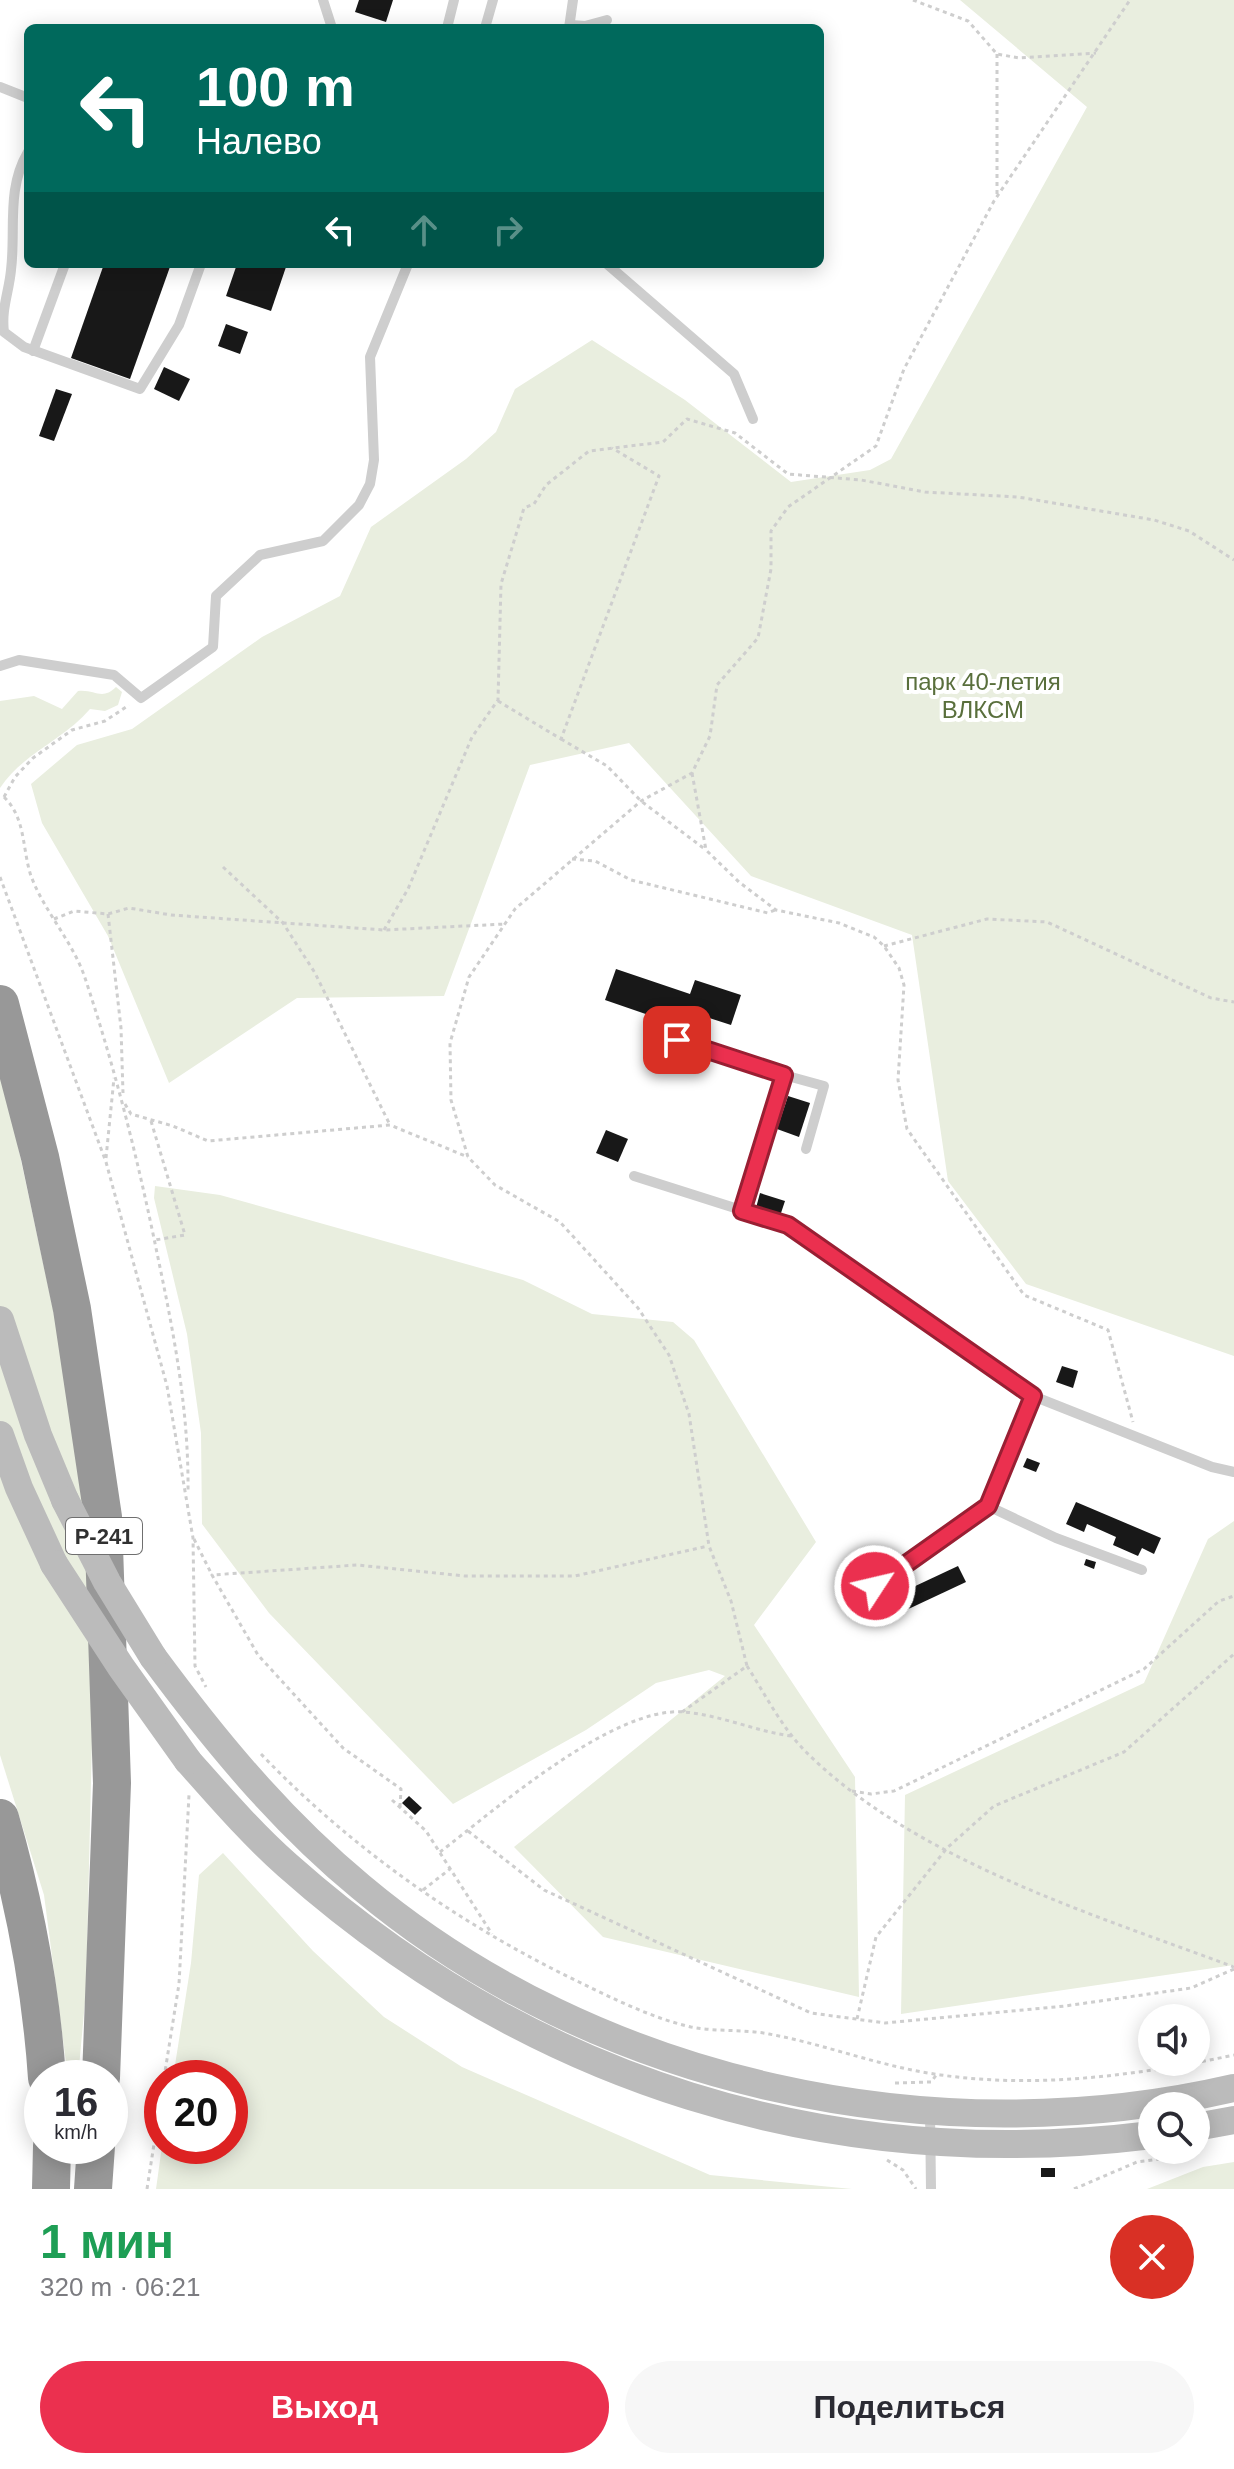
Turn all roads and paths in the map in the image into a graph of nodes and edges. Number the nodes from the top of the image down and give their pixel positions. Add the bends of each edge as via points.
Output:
1 (323, 0) edge
2 (454, 0) edge
3 (493, 0) edge
4 (573, 0) edge
5 (913, 0) edge
6 (1130, 0) edge
7 (607, 20) dead end
8 (331, 24) edge
9 (448, 24) edge
10 (486, 24) edge
11 (570, 24) edge
12 (592, 24) edge
13 (1096, 53) junction
14 (997, 54) junction
15 (0, 87) edge
16 (24, 96) edge
17 (24, 163) edge
18 (997, 196) junction
19 (64, 268) edge
20 (200, 268) edge
21 (406, 268) edge
22 (612, 268) edge
23 (33, 351) junction
24 (753, 419) dead end
25 (609, 446) junction
26 (832, 479) junction
27 (1234, 560) edge
28 (0, 666) edge
29 (141, 698) junction
30 (498, 700) junction
31 (561, 739) junction
32 (692, 773) junction
33 (2, 798) edge
34 (641, 801) junction
35 (706, 850) junction
36 (572, 859) junction
37 (223, 867) dead end
38 (0, 877) edge
39 (776, 910) junction
40 (108, 914) junction
41 (54, 919) junction
42 (283, 923) junction
43 (505, 924) junction
44 (384, 930) junction
45 (884, 946) junction
46 (1234, 1002) edge
47 (0, 1004) edge
48 (677, 1040) dead end
49 (115, 1074) junction
50 (784, 1075) junction
51 (123, 1100) junction
52 (151, 1121) junction
53 (390, 1125) junction
54 (806, 1149) dead end
55 (468, 1157) junction
56 (106, 1162) junction
57 (634, 1176) dead end
58 (742, 1211) junction
59 (154, 1240) junction
60 (0, 1320) edge
61 (1033, 1396) junction
62 (0, 1435) edge
63 (1137, 1438) junction
64 (1234, 1472) edge
65 (188, 1501) junction
66 (988, 1506) junction
67 (193, 1538) junction
68 (709, 1546) junction
69 (1142, 1570) dead end
70 (212, 1575) junction
71 (875, 1586) dead end
72 (1234, 1596) edge
73 (1234, 1654) edge
74 (747, 1666) junction
75 (215, 1698) dead end
76 (682, 1712) junction
77 (792, 1736) junction
78 (251, 1744) dead end
79 (188, 1772) junction
80 (848, 1791) junction
81 (392, 1800) dead end
82 (400, 1807) junction
83 (0, 1818) edge
84 (468, 1831) junction
85 (947, 1848) junction
86 (440, 1852) junction
87 (450, 1869) junction
88 (423, 1890) junction
89 (494, 1937) junction
90 (1234, 1968) edge
91 (857, 2019) junction
92 (1234, 2055) edge
93 (45, 2060) edge
94 (102, 2060) edge
95 (167, 2060) edge
96 (1234, 2088) edge
97 (930, 2110) junction
98 (1234, 2120) edge
99 (1210, 2124) edge
100 (1138, 2136) edge
101 (929, 2141) junction
102 (880, 2158) dead end
103 (1138, 2162) edge
104 (52, 2164) edge
105 (95, 2164) edge
106 (151, 2164) edge
107 (51, 2189) edge
108 (93, 2189) edge
109 (147, 2189) edge
110 (916, 2189) edge
111 (931, 2189) edge
112 (1074, 2189) edge

1 - 8 lane
2 - 9 lane
3 - 10 lane
4 - 11 lane
5 - 14 path via 968,21
6 - 13 path
7 - 12 lane
13 - 14 path via 1019,58
13 - 18 path
14 - 18 path
15 - 16 lane
17 - 23 lane via 14,190 11,272 1,312 4,332
18 - 26 path via 904,369 876,446
19 - 23 lane
20 - 23 lane via 179,325 140,389
21 - 29 lane via 370,357 374,460 359,505 323,541 260,555 216,596 213,647
22 - 24 lane via 734,374
25 - 26 path via 663,442 687,419 735,433 788,474
25 - 30 path via 589,451 524,508 501,584
25 - 31 path via 659,476
26 - 27 path via 1018,497 1154,520 1189,531
26 - 32 path via 788,507 771,531 771,569 758,638 717,685 710,736
28 - 29 lane via 19,660 114,675
29 - 33 path via 105,721 72,730 15,777
30 - 31 path
30 - 44 path via 472,737 408,889
31 - 34 path via 607,766
32 - 34 path
32 - 35 path
33 - 41 path via 14,807 32,878
34 - 35 path
34 - 36 path
35 - 39 path
36 - 39 path via 595,861 631,880 768,913
36 - 43 path
37 - 42 path
38 - 56 path
39 - 45 path via 839,923
40 - 41 path via 74,911
40 - 42 path via 129,908
40 - 51 path
41 - 49 path via 84,974
42 - 44 path
42 - 53 path via 315,973
43 - 44 path
43 - 55 path via 469,977 450,1043 451,1100
45 - 46 path via 987,919 1047,922 1211,998
45 - 63 path via 904,985 898,1080 907,1129 1024,1295 1108,1330
47 - 94 highway, Р-241 via 37,1143 72,1309 103,1517 112,1783
48 - 50 lane
49 - 51 path
49 - 56 path
50 - 54 lane via 824,1086
50 - 58 lane
51 - 52 path via 131,1114
51 - 59 path
52 - 53 path via 208,1141
52 - 59 path via 185,1235
53 - 55 path
55 - 68 path via 495,1185 560,1222 638,1308 669,1355 689,1414
56 - 65 path via 167,1386
57 - 58 lane
58 - 61 lane via 788,1225
59 - 65 path via 180,1364 189,1439
60 - 97 main road, bridge via 65,1500 153,1657 233,1763 362,1888 480,1970 627,2044 776,2088
61 - 63 lane
61 - 66 lane
62 - 79 main road, bridge via 54,1564
63 - 64 lane
65 - 67 path
66 - 69 lane
66 - 71 lane
67 - 70 path
67 - 75 path via 195,1666
68 - 70 path via 575,1576 465,1576 357,1565
68 - 74 path via 731,1601
70 - 82 path via 258,1655 343,1748 401,1789
72 - 80 path via 1219,1601 1144,1669 894,1791
73 - 85 path via 1124,1752 994,1806
74 - 76 path
74 - 77 path
76 - 77 path
76 - 84 path via 639,1718 553,1766
77 - 80 path
78 - 88 path via 350,1839
79 - 95 path via 179,1984
79 - 101 main road via 285,1864 375,1938 464,1998 549,2043 718,2106 807,2126
80 - 85 path
81 - 82 path
82 - 86 path
83 - 93 highway via 37,1973
84 - 86 path
84 - 91 path via 544,1890 811,2013
85 - 90 path via 1039,1894
85 - 91 path via 876,1937
86 - 87 path
87 - 88 path
87 - 89 path
88 - 89 path
89 - 92 path via 616,2000 691,2027 768,2033 927,2073 1086,2078
90 - 91 path via 1191,1988 1065,2006 885,2023
96 - 97 main road via 1076,2113
97 - 101 lane
98 - 99 main road
100 - 101 main road via 1057,2144
101 - 111 lane
102 - 110 path via 903,2170
103 - 112 path
104 - 107 highway
105 - 108 highway
106 - 109 path

